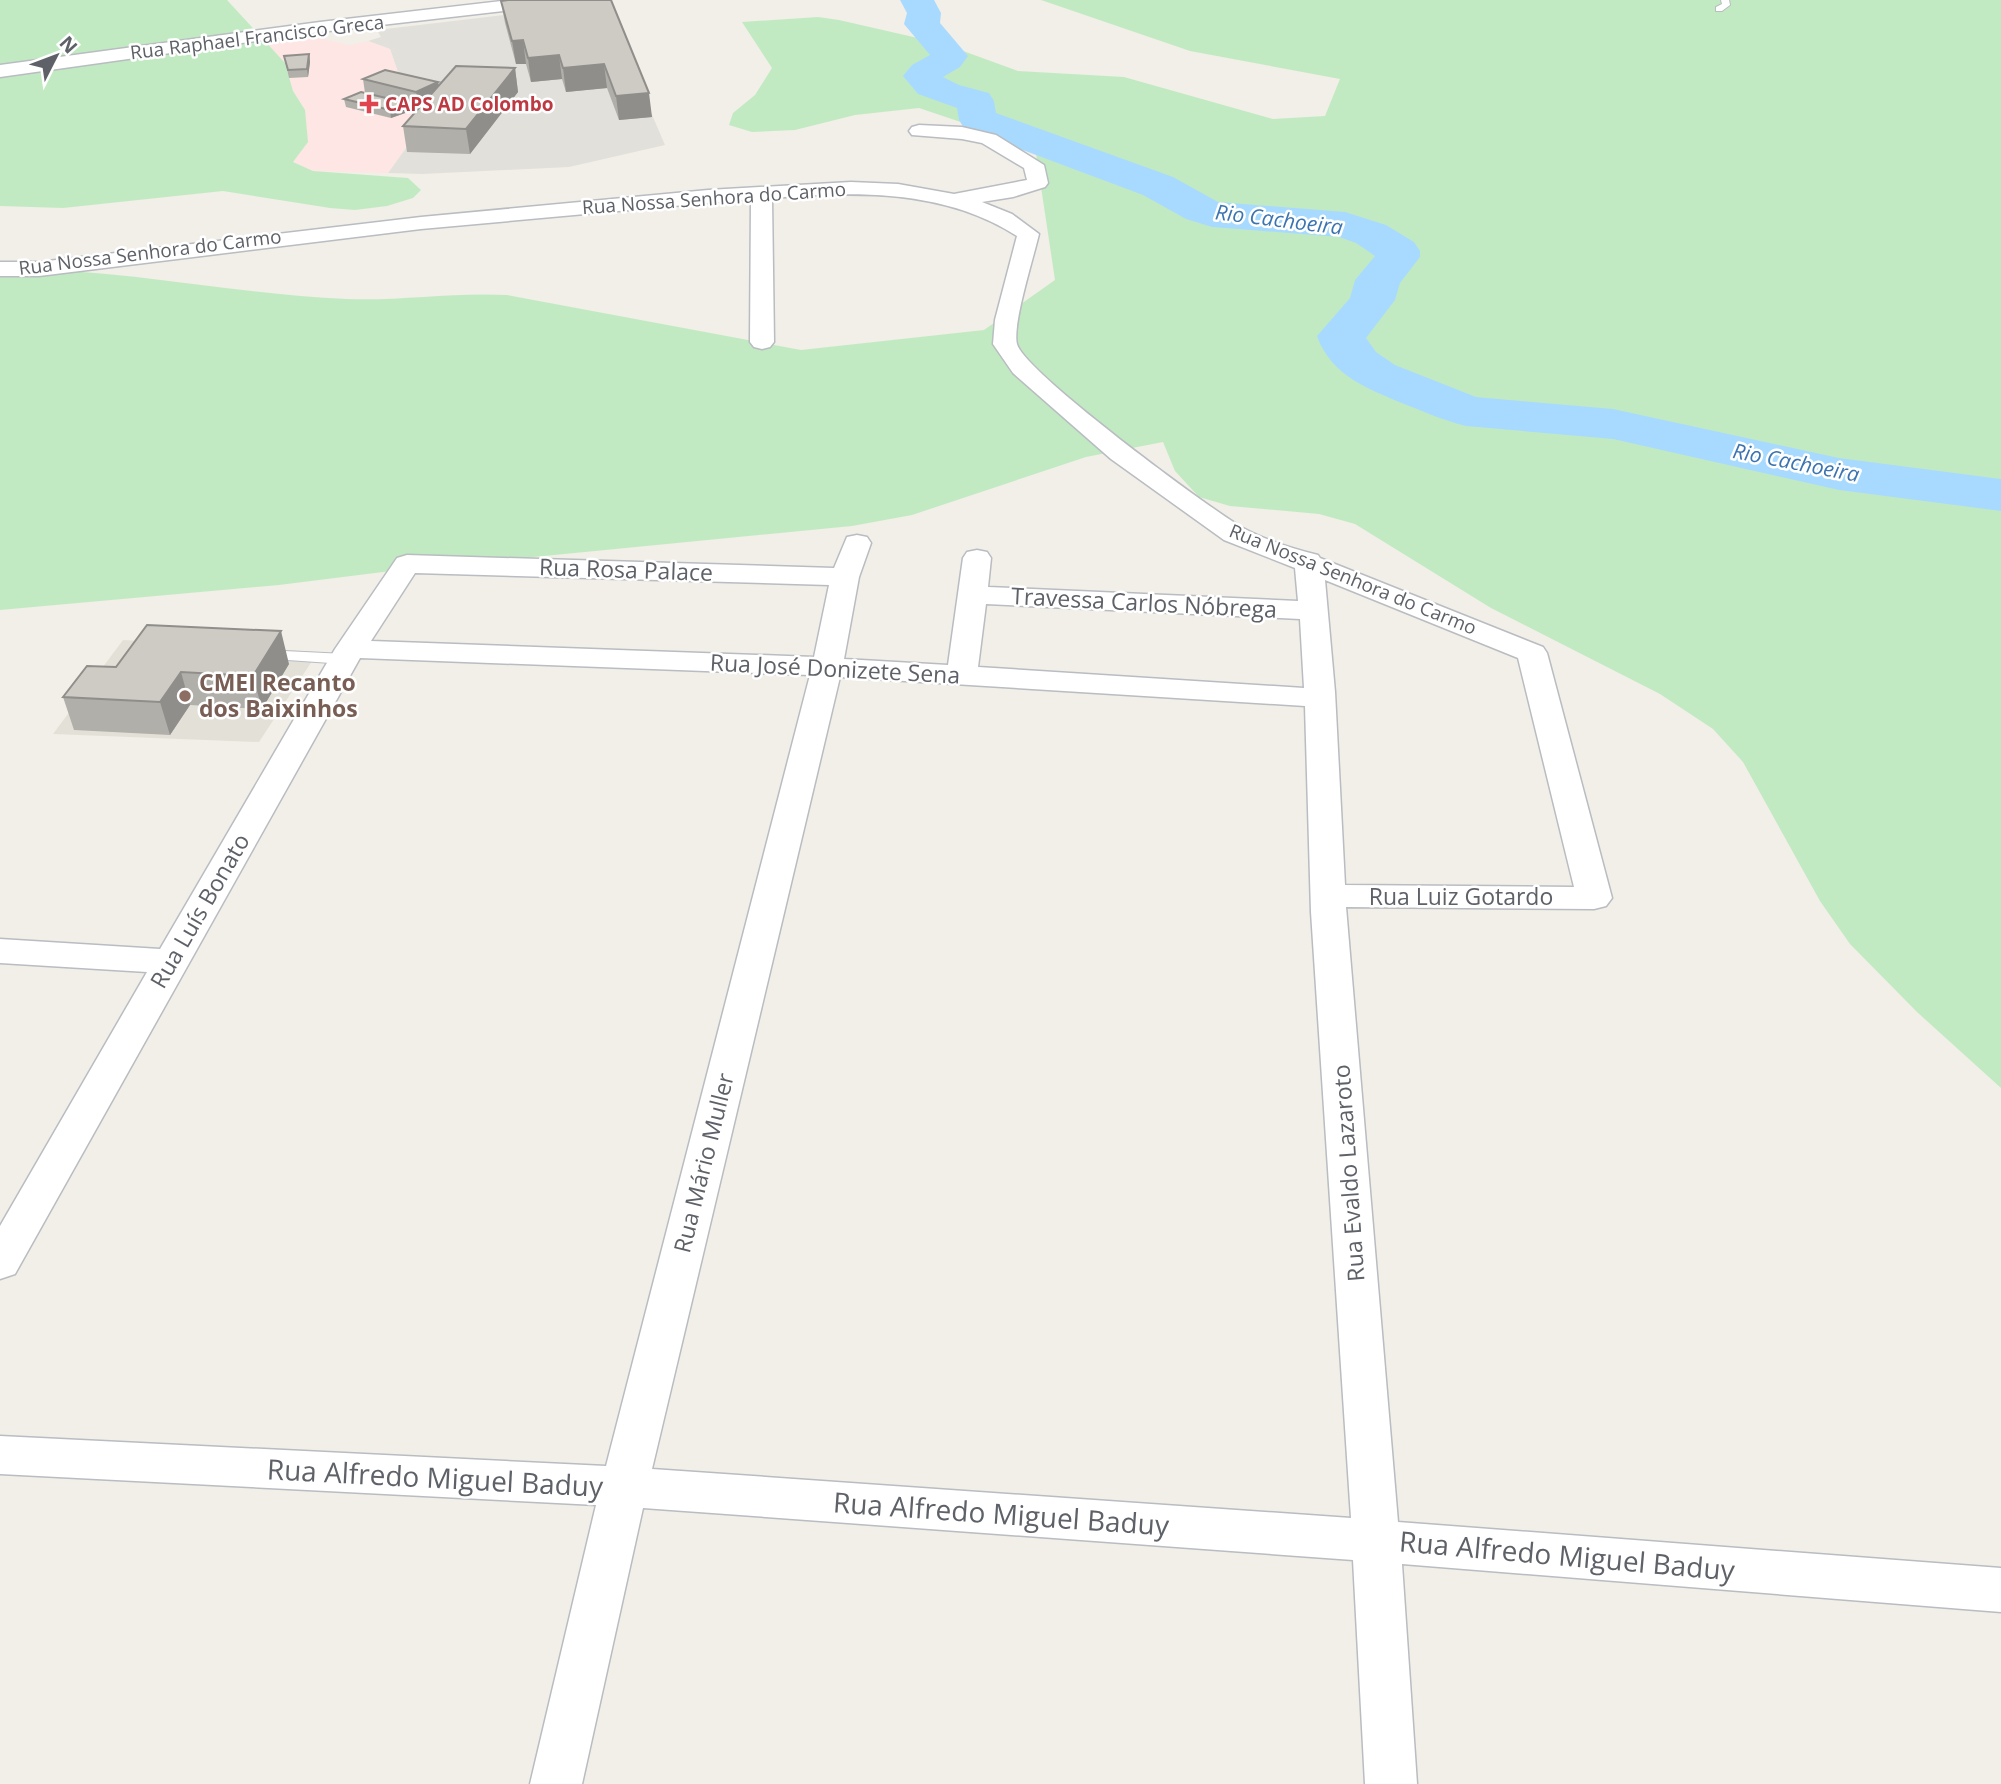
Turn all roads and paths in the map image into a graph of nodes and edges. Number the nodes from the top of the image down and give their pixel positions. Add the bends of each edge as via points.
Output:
1 (556, 0) edge
2 (1726, 0) edge
3 (1719, 9) dead end
4 (0, 71) edge
5 (919, 131) dead end
6 (761, 192) junction
7 (954, 201) junction
8 (0, 269) edge
9 (762, 342) dead end
10 (977, 558) dead end
11 (851, 560) joint
12 (1308, 561) junction
13 (407, 564) joint
14 (972, 595) junction
15 (1315, 611) junction
16 (248, 654) edge
17 (347, 654) junction
18 (827, 667) junction
19 (962, 676) junction
20 (1318, 698) junction
21 (1328, 896) junction
22 (1594, 898) joint
23 (0, 951) edge
24 (170, 962) junction
25 (0, 1263) edge
26 (0, 1455) edge
27 (624, 1488) junction
28 (1377, 1541) junction
29 (2001, 1590) edge
30 (556, 1784) edge
31 (1391, 1784) edge

1 - 4 street, Rua Raphael Francisco Greca
2 - 3 lane
5 - 7 street via 989,139 1034,165 1038,183
6 - 7 street, Rua Nossa Senhora do Carmo via 844,187
6 - 8 street, Rua Nossa Senhora do Carmo via 291,235 39,269
6 - 9 street
7 - 12 street, Rua Nossa Senhora do Carmo via 992,213 1028,234 1005,344 1022,368 1120,453 1234,534
10 - 14 street
11 - 13 street, Rua Rosa Palace
11 - 18 street, Rua Mário Muller
12 - 15 street, Rua Evaldo Lazaroto
12 - 22 street, Rua Nossa Senhora do Carmo via 1532,653
13 - 17 street, Rua Luís Bonato
14 - 15 street, Travessa Carlos Nóbrega
14 - 19 street
15 - 20 street, Rua Evaldo Lazaroto
16 - 17 lane
17 - 18 street, Rua José Donizete Sena
17 - 24 street, Rua Luís Bonato
18 - 19 street, Rua José Donizete Sena
18 - 27 street, Rua Mário Muller
19 - 20 street, Rua José Donizete Sena
20 - 21 street, Rua Evaldo Lazaroto
21 - 22 street, Rua Luiz Gotardo
21 - 28 street, Rua Evaldo Lazaroto
23 - 24 street
24 - 25 street, Rua Luís Bonato
26 - 27 street, Rua Alfredo Miguel Baduy
27 - 28 street, Rua Alfredo Miguel Baduy
27 - 30 street, Rua Mário Muller
28 - 29 street, Rua Alfredo Miguel Baduy
28 - 31 street, Rua Evaldo Lazaroto

